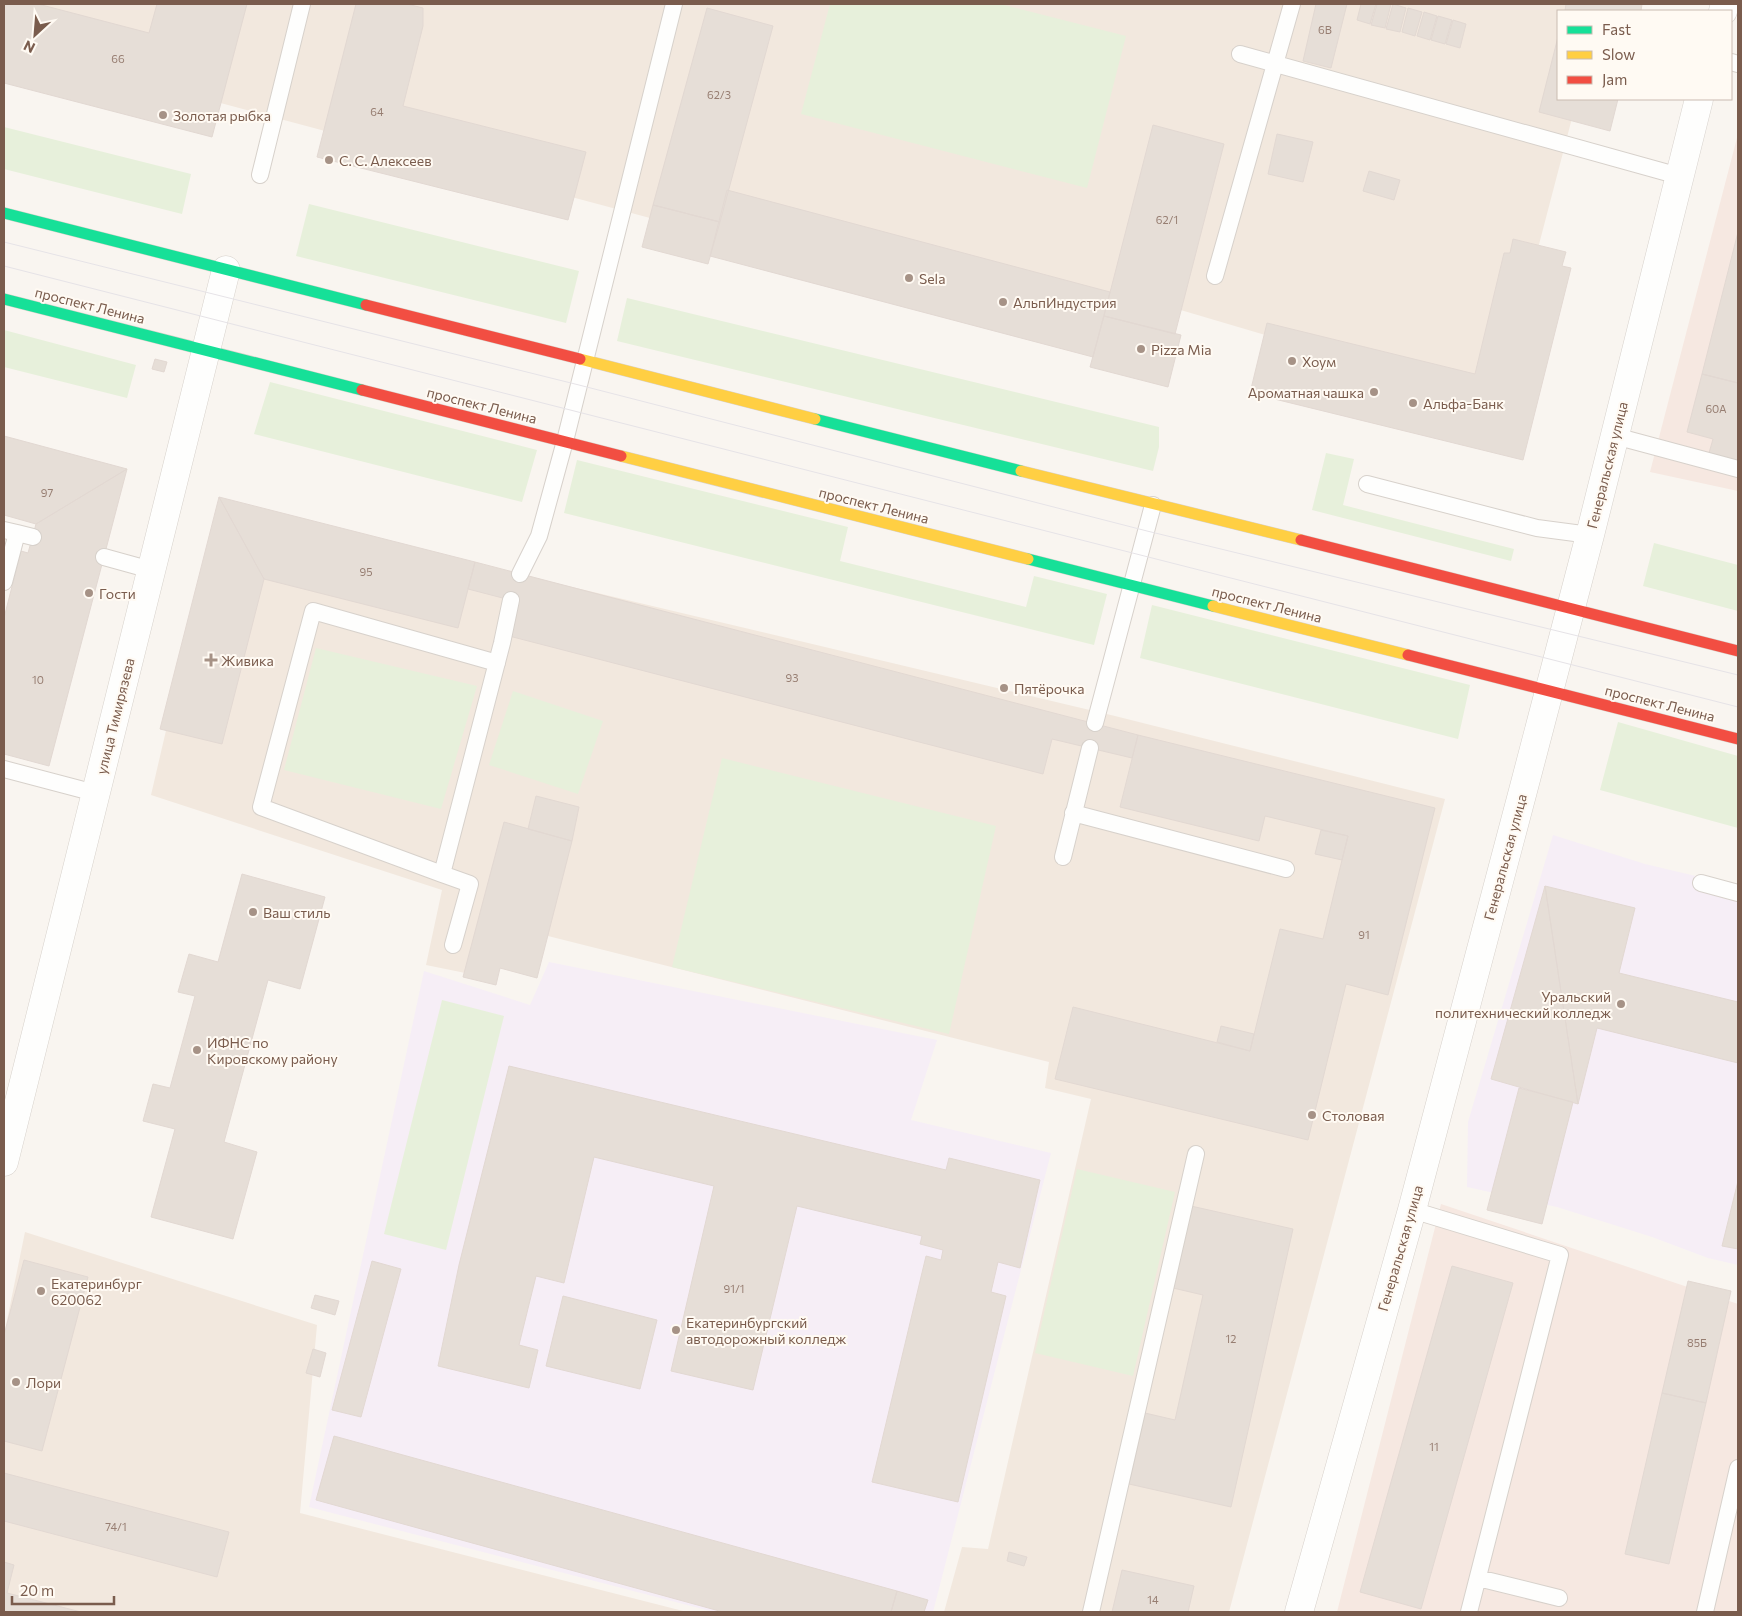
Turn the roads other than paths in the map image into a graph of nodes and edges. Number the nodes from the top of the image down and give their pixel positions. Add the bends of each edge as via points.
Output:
1 (302, 4) edge
2 (674, 4) edge
3 (1292, 4) edge
4 (1240, 54) dead end
5 (1274, 64) junction
6 (1699, 100) edge
7 (260, 175) dead end
8 (1679, 176) junction
9 (4, 213) edge
10 (226, 270) junction
11 (1215, 276) dead end
12 (4, 299) edge
13 (206, 350) junction
14 (586, 360) junction
15 (1615, 436) junction
16 (565, 441) junction
17 (1738, 468) edge
18 (1367, 484) dead end
19 (1153, 505) junction
20 (10, 531) edge
21 (1590, 535) junction
22 (33, 537) dead end
23 (104, 557) dead end
24 (151, 570) junction
25 (520, 574) dead end
26 (4, 582) edge
27 (1132, 584) junction
28 (510, 600) dead end
29 (1571, 609) junction
30 (1738, 651) edge
31 (496, 663) junction
32 (1549, 691) junction
33 (1094, 724) dead end
34 (1738, 739) edge
35 (1090, 748) dead end
36 (4, 769) edge
37 (95, 793) junction
38 (1073, 813) junction
39 (1063, 857) dead end
40 (1286, 869) dead end
41 (442, 874) junction
42 (1701, 883) dead end
43 (1738, 893) edge
44 (453, 945) dead end
45 (1196, 1154) dead end
46 (4, 1162) edge
47 (1412, 1210) junction
48 (1738, 1468) edge
49 (1478, 1578) junction
50 (1559, 1598) dead end
51 (1091, 1612) edge
52 (1299, 1612) edge
53 (1469, 1612) edge
54 (1705, 1612) edge

1 - 7 lane
2 - 14 lane via 606,268
3 - 5 lane
4 - 5 lane
5 - 8 lane
5 - 11 lane
6 - 8 street, Генеральская улица
8 - 15 street, Генеральская улица
9 - 10 main road
10 - 13 street, улица Тимирязева
10 - 14 main road
12 - 13 main road, проспект Ленина
13 - 16 main road, проспект Ленина
13 - 24 street, улица Тимирязева
14 - 16 lane
14 - 19 main road
15 - 17 lane
15 - 21 street, Генеральская улица
16 - 25 lane via 539,536
16 - 27 main road, проспект Ленина
18 - 21 lane via 1537,528
19 - 27 lane
19 - 29 main road via 1316,542
20 - 22 lane
20 - 26 lane
21 - 29 street, Генеральская улица
23 - 24 lane
24 - 37 street, улица Тимирязева
27 - 32 main road, проспект Ленина
27 - 33 lane
28 - 31 lane
29 - 30 main road
29 - 32 street, Генеральская улица
31 - 41 lane
31 - 41 lane via 313,611 269,775 261,807
32 - 34 main road, проспект Ленина
32 - 47 street, Генеральская улица
35 - 38 lane
36 - 37 lane
37 - 46 street, улица Тимирязева
38 - 39 lane
38 - 40 lane
41 - 44 lane via 470,884
42 - 43 lane
45 - 51 lane
47 - 49 lane via 1560,1255
47 - 52 street, Генеральская улица
48 - 54 lane
49 - 50 lane
49 - 53 lane

